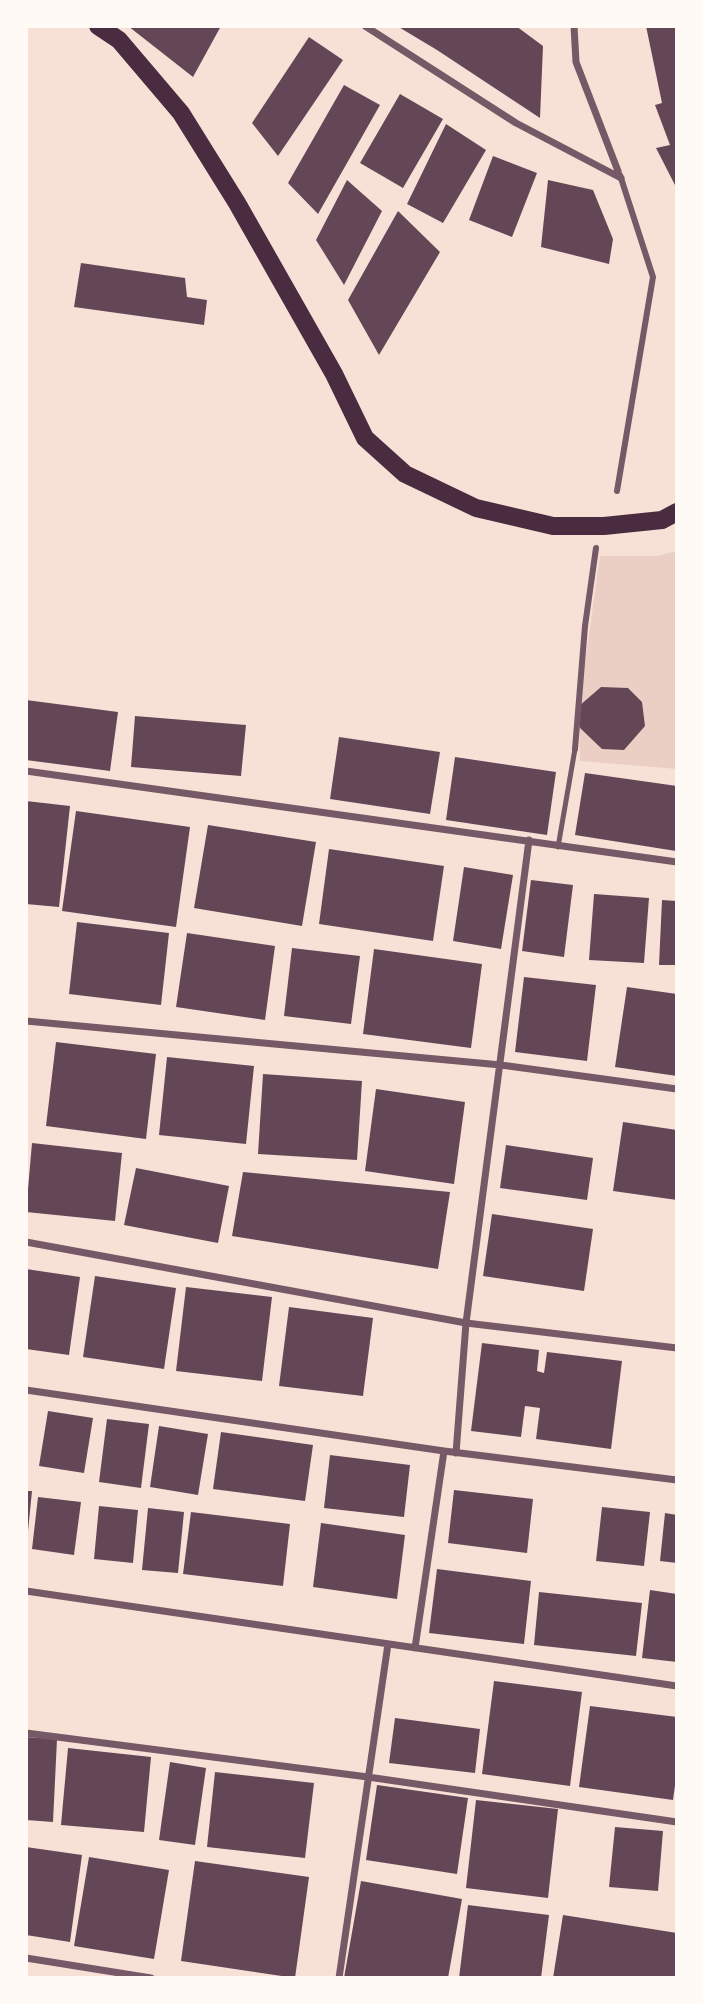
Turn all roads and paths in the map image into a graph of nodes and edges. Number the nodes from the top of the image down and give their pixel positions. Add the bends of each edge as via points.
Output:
1 (98, 26) edge
2 (365, 26) edge
3 (574, 26) edge
4 (619, 175) junction
5 (617, 491) dead end
6 (677, 512) edge
7 (596, 548) dead end
8 (575, 749) joint
9 (26, 771) edge
10 (529, 840) junction
11 (558, 847) junction
12 (677, 862) edge
13 (26, 1021) edge
14 (501, 1065) junction
15 (677, 1089) edge
16 (26, 1241) edge
17 (466, 1324) junction
18 (677, 1348) edge
19 (26, 1390) edge
20 (444, 1451) junction
21 (456, 1453) junction
22 (677, 1480) edge
23 (26, 1591) edge
24 (388, 1644) junction
25 (415, 1648) junction
26 (677, 1686) edge
27 (26, 1733) edge
28 (368, 1777) junction
29 (677, 1822) edge
30 (26, 1958) edge
31 (151, 1978) edge
32 (339, 1978) edge

1 - 6 main road via 118,40 181,113 237,203 365,438 405,474 476,508 553,526 662,520
2 - 4 street via 516,123
3 - 4 street via 576,62
4 - 5 street via 653,277
7 - 8 street
8 - 11 lane
9 - 10 street
10 - 11 street
10 - 14 street
11 - 12 street
13 - 14 street
14 - 15 street
14 - 17 street
16 - 17 street
17 - 18 street
17 - 21 street
19 - 20 street
20 - 21 street
20 - 25 street
21 - 22 street
23 - 24 street
24 - 25 street
24 - 28 street
25 - 26 street
27 - 28 street
28 - 29 street
28 - 32 street
30 - 31 street

